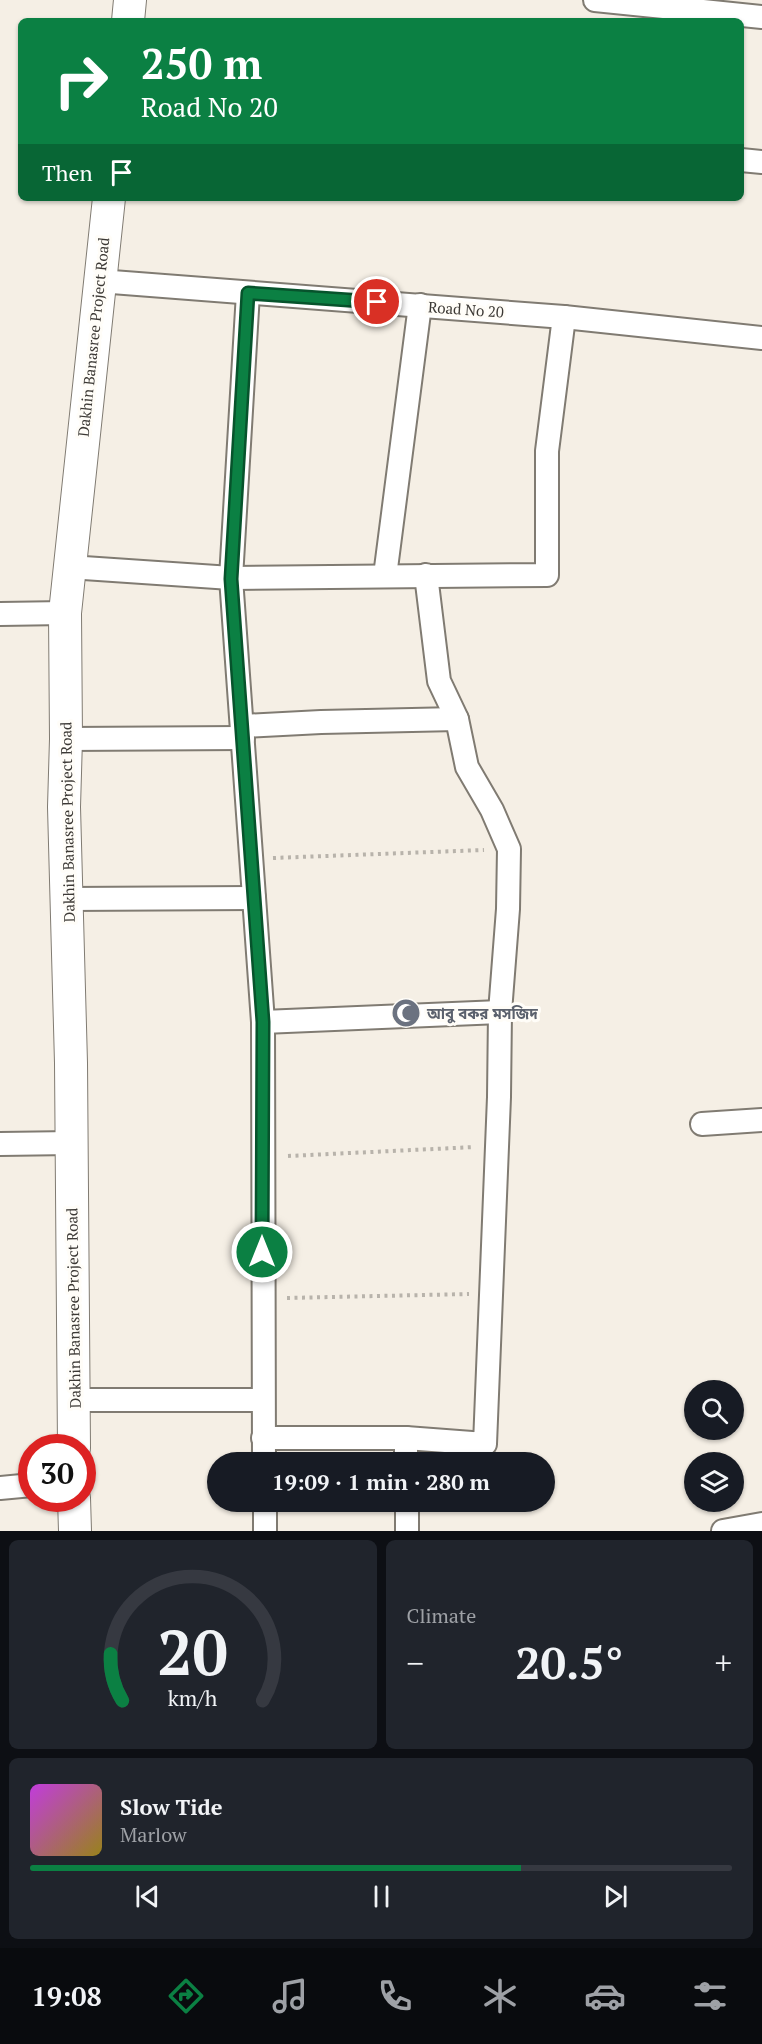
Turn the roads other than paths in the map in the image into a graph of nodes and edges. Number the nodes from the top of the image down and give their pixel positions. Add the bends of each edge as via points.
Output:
1 (130, 0) edge
2 (595, 0) edge
3 (762, 17) edge
4 (128, 18) edge
5 (744, 160) edge
6 (762, 162) edge
7 (109, 201) edge
8 (99, 281) junction
9 (248, 293) junction
10 (420, 306) junction
11 (564, 317) junction
12 (762, 338) edge
13 (69, 567) junction
14 (426, 575) junction
15 (386, 576) junction
16 (231, 579) junction
17 (65, 613) junction
18 (0, 614) edge
19 (457, 719) junction
20 (243, 732) junction
21 (66, 739) junction
22 (254, 898) junction
23 (68, 899) junction
24 (500, 1012) junction
25 (263, 1022) junction
26 (762, 1120) edge
27 (702, 1124) dead end
28 (72, 1143) junction
29 (0, 1144) edge
30 (75, 1400) junction
31 (262, 1400) junction
32 (74, 1434) edge
33 (263, 1438) junction
34 (406, 1438) junction
35 (264, 1452) edge
36 (406, 1452) edge
37 (18, 1486) edge
38 (0, 1488) edge
39 (74, 1512) edge
40 (265, 1512) edge
41 (407, 1512) edge
42 (762, 1524) edge
43 (75, 1531) edge
44 (266, 1531) edge
45 (407, 1531) edge
46 (723, 1531) edge

1 - 4 street
2 - 3 street
5 - 6 street
7 - 8 street, Dakhin Banasree Project Road
8 - 9 street, Road No 20
8 - 13 street, Dakhin Banasree Project Road
9 - 10 street, Road No 20
9 - 16 street
10 - 11 street, Road No 20
10 - 15 street
11 - 12 street, Road No 20
11 - 14 street via 547,451 547,575
13 - 16 street
13 - 17 street, Dakhin Banasree Project Road
14 - 15 street
14 - 19 street via 439,681
15 - 16 street
16 - 20 street
17 - 18 street
17 - 21 street, Dakhin Banasree Project Road
19 - 20 street via 321,722
19 - 24 street via 467,767 509,849
20 - 21 street
20 - 22 street
21 - 23 street, Dakhin Banasree Project Road
22 - 23 street
22 - 25 street
23 - 28 street, Dakhin Banasree Project Road
24 - 25 street
24 - 34 street via 485,1444
25 - 31 street
26 - 27 street
28 - 29 street
28 - 30 street, Dakhin Banasree Project Road
30 - 31 street
30 - 32 street, Dakhin Banasree Project Road
31 - 33 street
33 - 34 street
33 - 35 street
34 - 36 street
37 - 38 street
39 - 43 street
40 - 44 street
41 - 45 street
42 - 46 street

